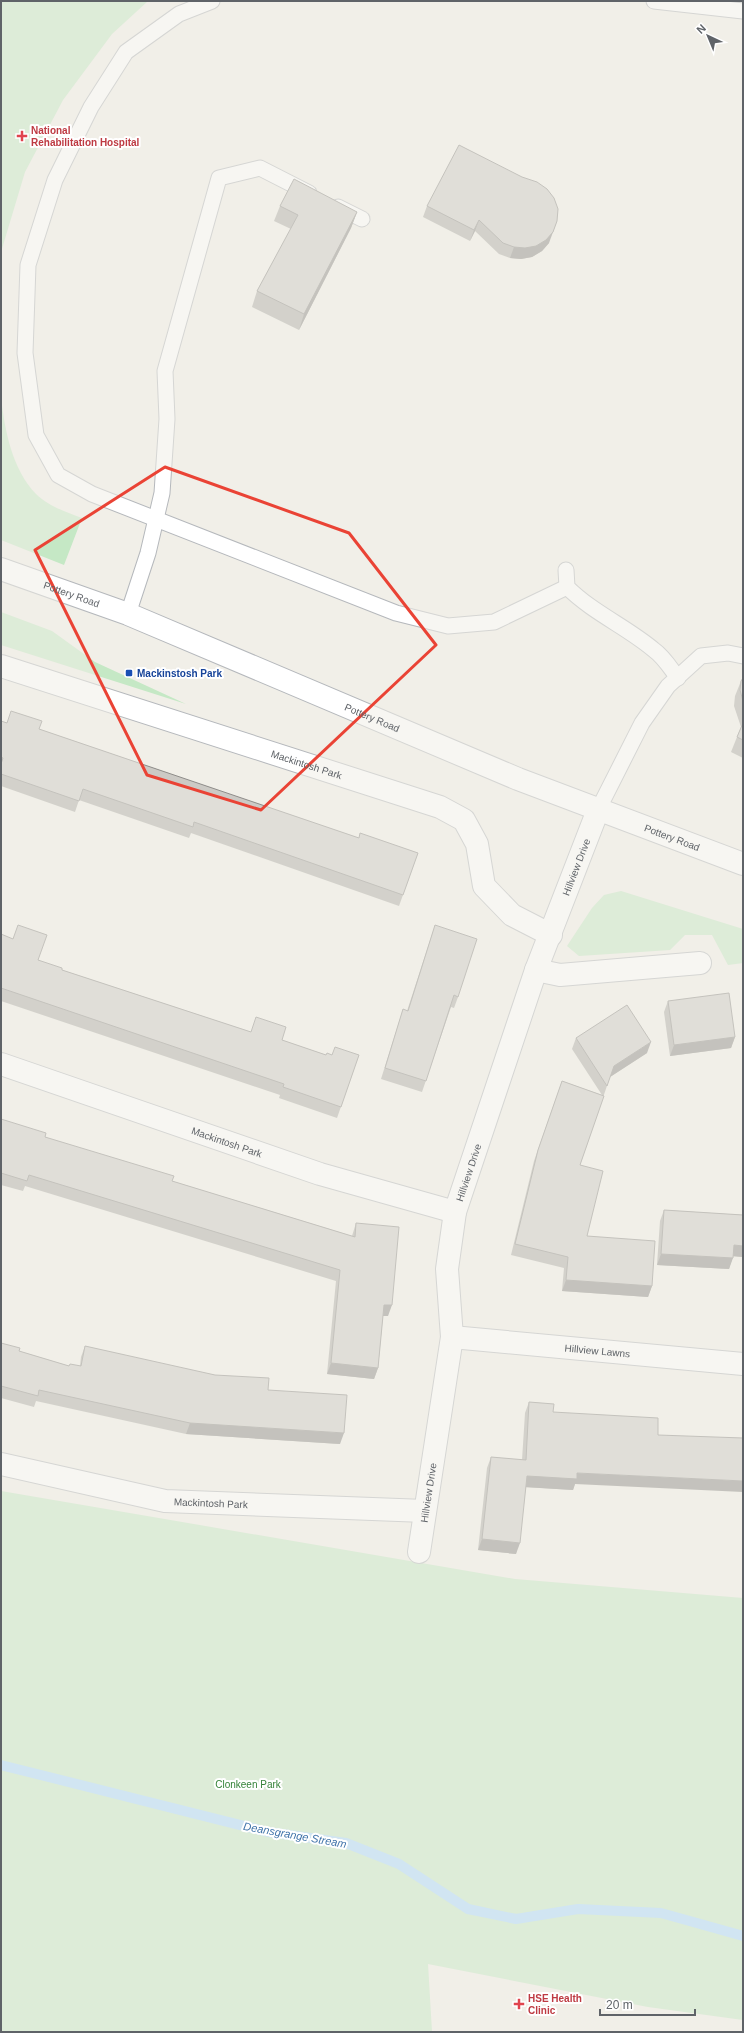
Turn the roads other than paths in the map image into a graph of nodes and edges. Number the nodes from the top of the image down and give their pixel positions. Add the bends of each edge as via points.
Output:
1 (212, 1) edge
2 (654, 1) edge
3 (743, 11) edge
4 (362, 220) dead end
5 (156, 519) junction
6 (1, 570) edge
7 (566, 570) dead end
8 (567, 587) junction
9 (128, 614) junction
10 (743, 656) edge
11 (1, 666) edge
12 (678, 678) junction
13 (598, 810) junction
14 (743, 864) edge
15 (551, 935) junction
16 (700, 963) dead end
17 (536, 970) junction
18 (1, 1064) edge
19 (455, 1212) junction
20 (452, 1337) junction
21 (743, 1364) edge
22 (1, 1464) edge
23 (424, 1511) junction
24 (419, 1552) dead end

1 - 5 lane via 180,14 126,52 91,107 55,180 28,265 25,353 36,435 58,475 92,494
2 - 3 lane
4 - 5 lane via 260,168 219,178 165,371 167,419 162,494
5 - 8 lane via 396,612 448,626 494,622
5 - 9 lane
6 - 9 street, Pottery Road
7 - 8 lane
8 - 12 lane via 579,599 656,651
9 - 13 street, Pottery Road via 518,779
10 - 12 lane via 728,653 701,656
11 - 15 street, Mackintosh Park via 440,808 464,820 477,844 484,886 512,915
12 - 13 lane via 668,686 642,723
13 - 14 street, Pottery Road
13 - 15 street, Hillview Drive
15 - 17 street, Hillview Drive
16 - 17 street via 560,975
17 - 19 street, Hillview Drive
18 - 19 street, Mackintosh Park via 320,1174
19 - 20 street, Hillview Drive via 447,1270
20 - 21 street, Hillview Lawns
20 - 23 street, Hillview Drive
22 - 23 street, Mackintosh Park via 165,1501
23 - 24 street, Hillview Drive

